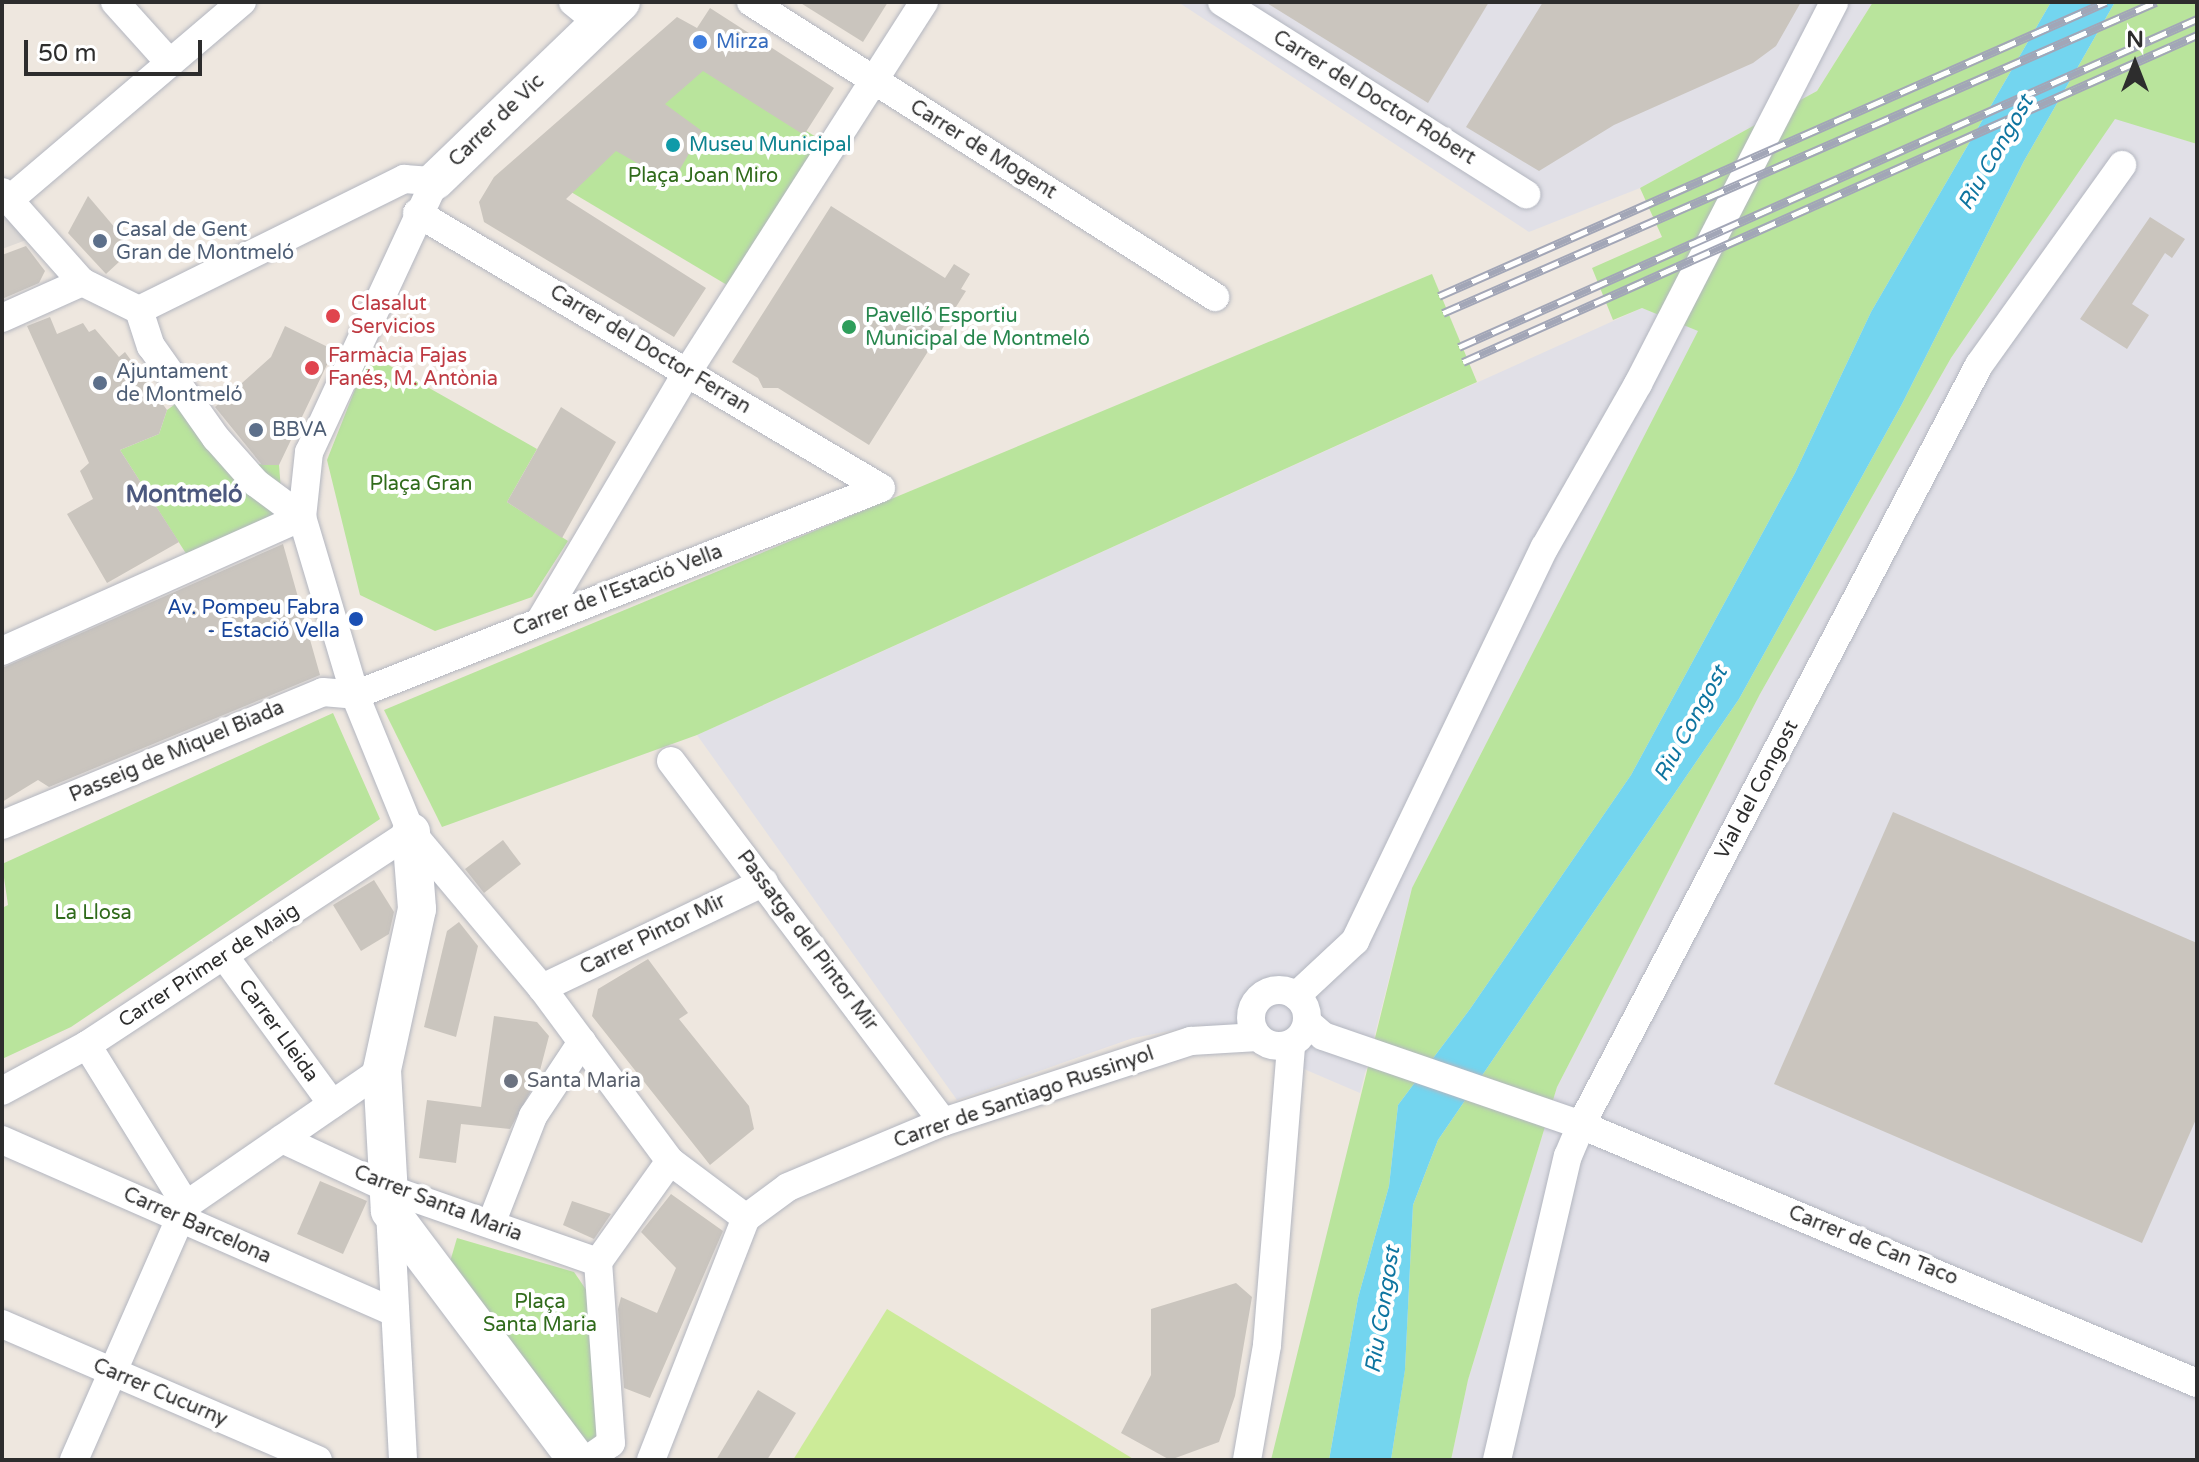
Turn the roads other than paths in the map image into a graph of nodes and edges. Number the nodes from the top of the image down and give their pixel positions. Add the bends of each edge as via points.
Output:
1 (115, 2) edge
2 (242, 2) edge
3 (751, 2) edge
4 (924, 2) edge
5 (1222, 2) edge
6 (1834, 2) edge
7 (598, 9) edge
8 (170, 63) junction
9 (874, 81) junction
10 (2122, 165) dead end
11 (435, 181) junction
12 (1526, 194) dead end
13 (5, 196) edge
14 (417, 213) junction
15 (82, 282) junction
16 (1215, 297) dead end
17 (139, 310) junction
18 (2, 318) edge
19 (688, 371) junction
20 (881, 488) joint
21 (302, 517) junction
22 (540, 621) junction
23 (2, 651) edge
24 (355, 695) junction
25 (671, 761) dead end
26 (2, 825) edge
27 (411, 832) junction
28 (764, 882) junction
29 (460, 892) junction
30 (417, 909) junction
31 (225, 957) junction
32 (542, 988) junction
33 (1296, 996) junction
34 (1299, 1033) junction
35 (1258, 1037) junction
36 (582, 1042) junction
37 (87, 1045) junction
38 (382, 1070) junction
39 (2, 1091) edge
40 (332, 1104) junction
41 (943, 1122) junction
42 (1581, 1125) junction
43 (282, 1139) junction
44 (2, 1140) edge
45 (670, 1161) junction
46 (390, 1200) junction
47 (184, 1212) junction
48 (746, 1218) junction
49 (491, 1224) junction
50 (598, 1262) junction
51 (392, 1311) junction
52 (2, 1324) edge
53 (110, 1373) junction
54 (2197, 1383) edge
55 (611, 1443) junction
56 (74, 1460) edge
57 (318, 1460) edge
58 (403, 1460) edge
59 (577, 1460) edge
60 (587, 1460) edge
61 (651, 1460) edge
62 (1247, 1460) edge
63 (1497, 1460) edge

1 - 8 street
2 - 8 street
3 - 9 street, Carrer de Mogent
4 - 9 street
5 - 12 street, Carrer del Doctor Robert
6 - 33 street via 1638,384 1545,547 1355,941
7 - 11 street, Carrer de Vic
8 - 13 street
9 - 16 street, Carrer de Mogent
9 - 19 street
10 - 42 street, Vial del Congost via 1979,365
11 - 14 street
11 - 17 street, Carrer de Vic via 404,179
13 - 15 street
14 - 19 street, Carrer del Doctor Ferran
14 - 21 street via 309,452
15 - 17 street
15 - 18 street
17 - 21 street via 151,346 216,438 256,483
19 - 20 street, Carrer del Doctor Ferran
19 - 22 street
20 - 22 street, Carrer de l'Estació Vella
21 - 23 street
21 - 24 street
22 - 24 street, Carrer de l'Estació Vella
24 - 26 street, Passeig de Miquel Biada via 323,692
24 - 27 street
25 - 28 street, Passatge del Pintor Mir
27 - 29 street
27 - 30 street
27 - 31 street, Carrer Primer de Maig
28 - 32 street, Carrer Pintor Mir
28 - 41 street, Passatge del Pintor Mir
29 - 30 street via 437,890
29 - 32 street
30 - 38 street
31 - 37 street, Carrer Primer de Maig
31 - 40 street, Carrer Lleida
32 - 36 street
33 - 34 street
33 - 35 street via 1276,990 1258,998 1250,1016
34 - 35 street via 1275,1047
34 - 42 street, Carrer de Can Taco via 1323,1036
34 - 62 street via 1267,1345
35 - 41 street, Carrer de Santiago Russinyol via 1191,1041
36 - 45 street
36 - 49 street via 533,1116
37 - 39 street, Carrer Primer de Maig
37 - 47 street
38 - 40 street
38 - 46 street
40 - 43 street
41 - 48 street, Carrer de Santiago Russinyol via 788,1187
42 - 54 street, Carrer de Can Taco
42 - 63 street, Vial del Congost via 1568,1156
43 - 46 street, Carrer Santa Maria
43 - 47 street
44 - 47 street, Carrer Barcelona
45 - 48 street
45 - 50 street
46 - 49 street, Carrer Santa Maria
46 - 51 street
46 - 59 street
47 - 51 street, Carrer Barcelona
47 - 53 street
48 - 61 street
49 - 50 street, Carrer Santa Maria
50 - 55 street
51 - 58 street
52 - 53 street, Carrer Cucurny
53 - 56 street
53 - 57 street, Carrer Cucurny
55 - 60 street
55 - 61 street

